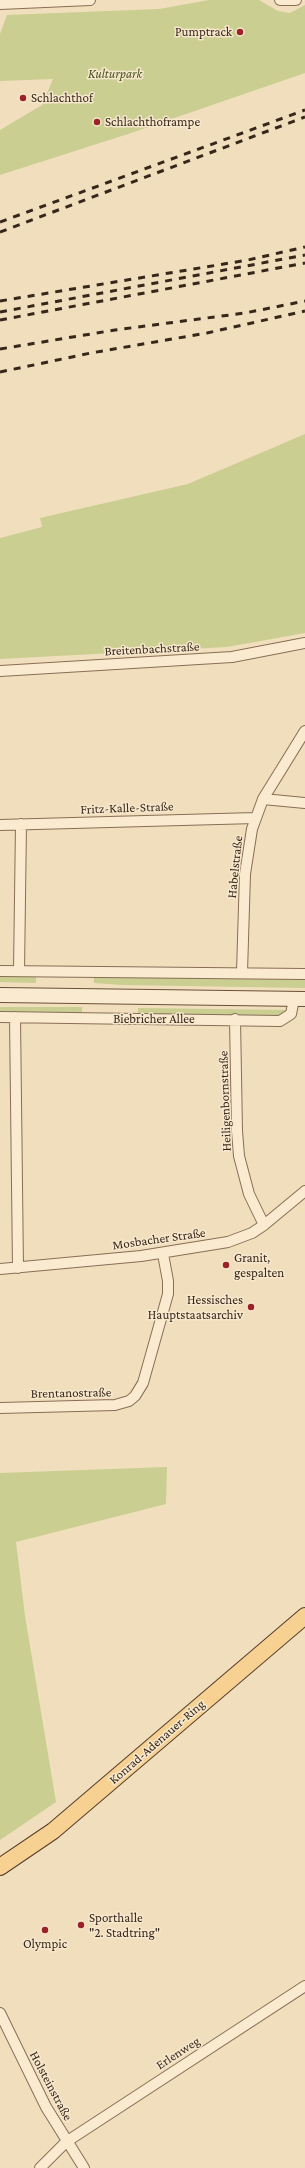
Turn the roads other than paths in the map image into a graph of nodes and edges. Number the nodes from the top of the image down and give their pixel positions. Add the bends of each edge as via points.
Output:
1 (90, 0) edge
2 (280, 0) edge
3 (296, 0) edge
4 (0, 4) edge
5 (305, 643) edge
6 (0, 671) edge
7 (305, 731) edge
8 (263, 800) junction
9 (305, 803) edge
10 (255, 818) junction
11 (21, 824) junction
12 (0, 825) edge
13 (0, 971) edge
14 (19, 971) junction
15 (242, 972) junction
16 (305, 974) edge
17 (0, 995) edge
18 (299, 999) edge
19 (0, 1017) edge
20 (15, 1017) junction
21 (236, 1019) junction
22 (305, 1191) edge
23 (264, 1225) junction
24 (163, 1254) junction
25 (18, 1268) junction
26 (0, 1269) edge
27 (0, 1408) edge
28 (305, 1616) edge
29 (2, 1864) edge
30 (305, 1986) edge
31 (0, 2014) edge
32 (66, 2142) junction
33 (40, 2168) edge
34 (84, 2168) edge

1 - 4 street
2 - 3 street
5 - 6 street, Breitenbachstraße via 232,657
7 - 8 street, Habelstraße
8 - 9 street
8 - 10 street, Habelstraße
10 - 11 street, Fritz-Kalle-Straße
10 - 15 street, Habelstraße via 246,858
11 - 12 street, Fritz-Kalle-Straße
11 - 14 street
13 - 14 street
14 - 15 street
15 - 16 street
17 - 18 main road, Biebricher Allee
18 - 21 street, Biebricher Allee via 291,1014 280,1021
19 - 20 street, Biebricher Allee
20 - 21 street, Biebricher Allee
20 - 25 street
21 - 23 street, Heiligenbornstraße via 239,1156 250,1194
22 - 23 street, Mosbacher Straße
23 - 24 street, Mosbacher Straße via 252,1233 228,1242
24 - 25 street, Mosbacher Straße
24 - 27 street, Brentanostraße via 168,1294 143,1383 135,1396 129,1401 115,1405
25 - 26 street, Mosbacher Straße
28 - 29 main road, Konrad-Adenauer-Ring via 58,1826
30 - 32 street, Erlenweg
31 - 32 street, Holsteinstraße
32 - 33 street, Erlenweg
32 - 34 street, Holsteinstraße

